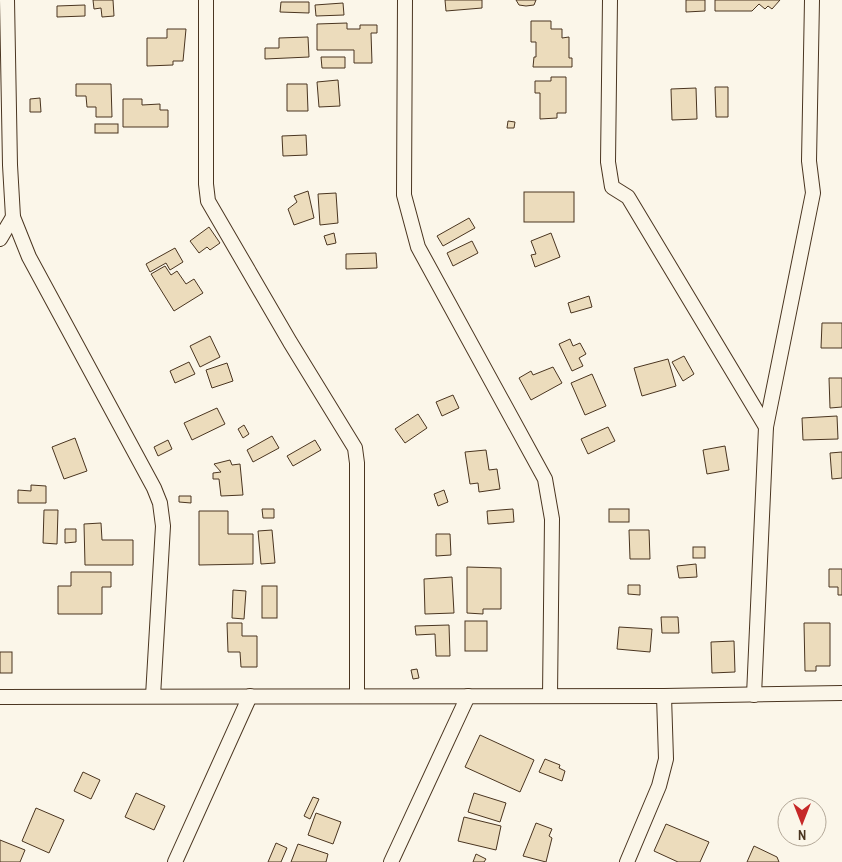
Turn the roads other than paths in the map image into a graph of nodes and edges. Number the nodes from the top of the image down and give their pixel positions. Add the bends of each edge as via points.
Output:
1 (7, 0) edge
2 (206, 0) edge
3 (405, 0) edge
4 (610, 0) edge
5 (812, 0) edge
6 (13, 217) junction
7 (0, 239) edge
8 (766, 427) junction
9 (842, 693) edge
10 (550, 695) junction
11 (754, 695) junction
12 (152, 696) junction
13 (250, 696) junction
14 (357, 696) junction
15 (468, 696) junction
16 (664, 696) junction
17 (0, 697) edge
18 (174, 862) edge
19 (391, 862) edge
20 (627, 862) edge

1 - 6 street
2 - 14 street via 208,201 355,448 358,463
3 - 10 street via 404,195 418,247 545,479 550,496
4 - 8 street via 608,162 612,187 628,197
5 - 8 street via 809,161 813,193
6 - 7 street
6 - 12 street via 30,257 160,503 163,526
8 - 11 street
9 - 11 street
10 - 15 street
10 - 16 street
11 - 16 street
12 - 13 street
12 - 17 street
13 - 14 street
13 - 18 street
14 - 15 street
15 - 19 street
16 - 20 street via 666,759 659,786

